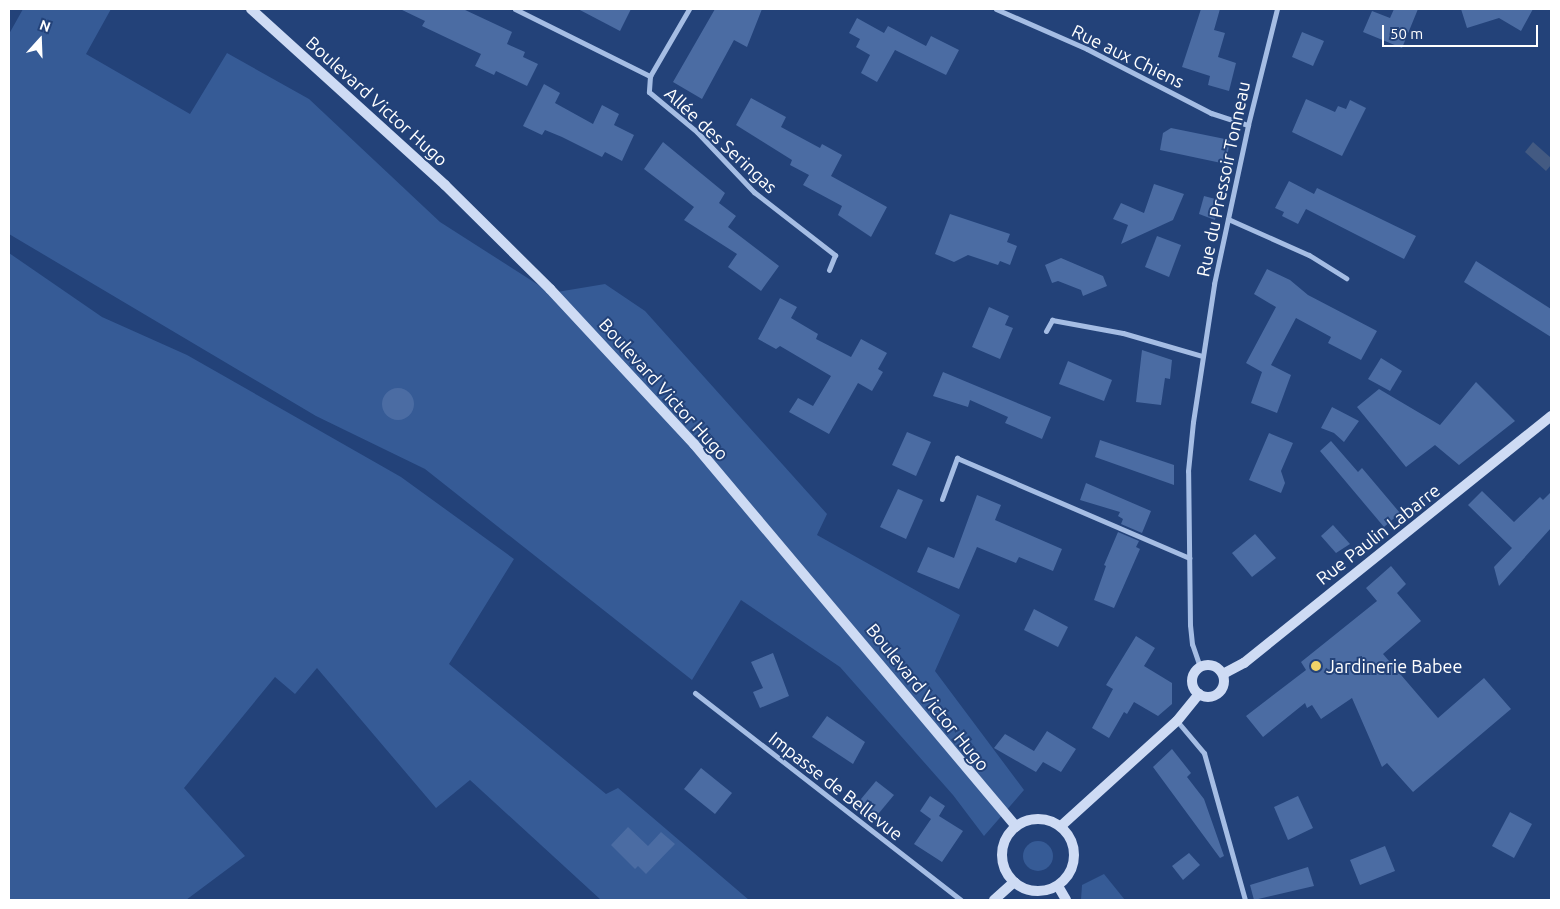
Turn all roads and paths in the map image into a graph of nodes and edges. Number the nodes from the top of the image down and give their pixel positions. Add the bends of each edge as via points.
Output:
1 (251, 9) edge
2 (515, 9) edge
3 (689, 9) edge
4 (996, 9) edge
5 (1277, 9) edge
6 (650, 76) junction
7 (1248, 126) junction
8 (1228, 219) junction
9 (828, 270) dead end
10 (1346, 278) dead end
11 (1046, 331) dead end
12 (1202, 356) junction
13 (1551, 416) edge
14 (942, 499) dead end
15 (1189, 558) junction
16 (1200, 667) junction
17 (1223, 674) junction
18 (695, 693) dead end
19 (1199, 694) junction
20 (1177, 721) junction
21 (1016, 826) junction
22 (1061, 826) junction
23 (1014, 882) junction
24 (1058, 886) junction
25 (960, 900) edge
26 (994, 900) edge
27 (1066, 900) edge
28 (1245, 900) edge

1 - 21 main road, Boulevard Victor Hugo via 438,178 550,289 694,444
2 - 6 street
3 - 6 street, Allée des Seringas
4 - 7 street, Rue aux Chiens via 1086,49 1211,113
5 - 7 street, Rue du Pressoir Tonneau
6 - 9 street, Allée des Seringas via 649,92 696,132 754,192 835,255
7 - 8 street, Rue du Pressoir Tonneau
8 - 10 street via 1309,255
8 - 12 street, Rue du Pressoir Tonneau
11 - 12 street via 1052,320 1123,333
12 - 15 street, Rue du Pressoir Tonneau via 1188,471
13 - 17 main road, Rue Paulin Labarre via 1244,663
14 - 15 street via 957,458
15 - 16 street, Rue du Pressoir Tonneau via 1192,644
16 - 17 main road via 1215,667
16 - 19 main road via 1192,680
17 - 19 main road via 1223,685 1218,693 1208,697
18 - 25 street, Impasse de Bellevue
19 - 20 main road
20 - 22 main road
20 - 28 street via 1204,752
21 - 22 main road via 1039,818
21 - 23 main road via 1002,849 1003,866
22 - 24 main road via 1072,842 1075,861 1068,876
23 - 24 main road via 1025,890 1040,892
23 - 26 main road
24 - 27 main road

